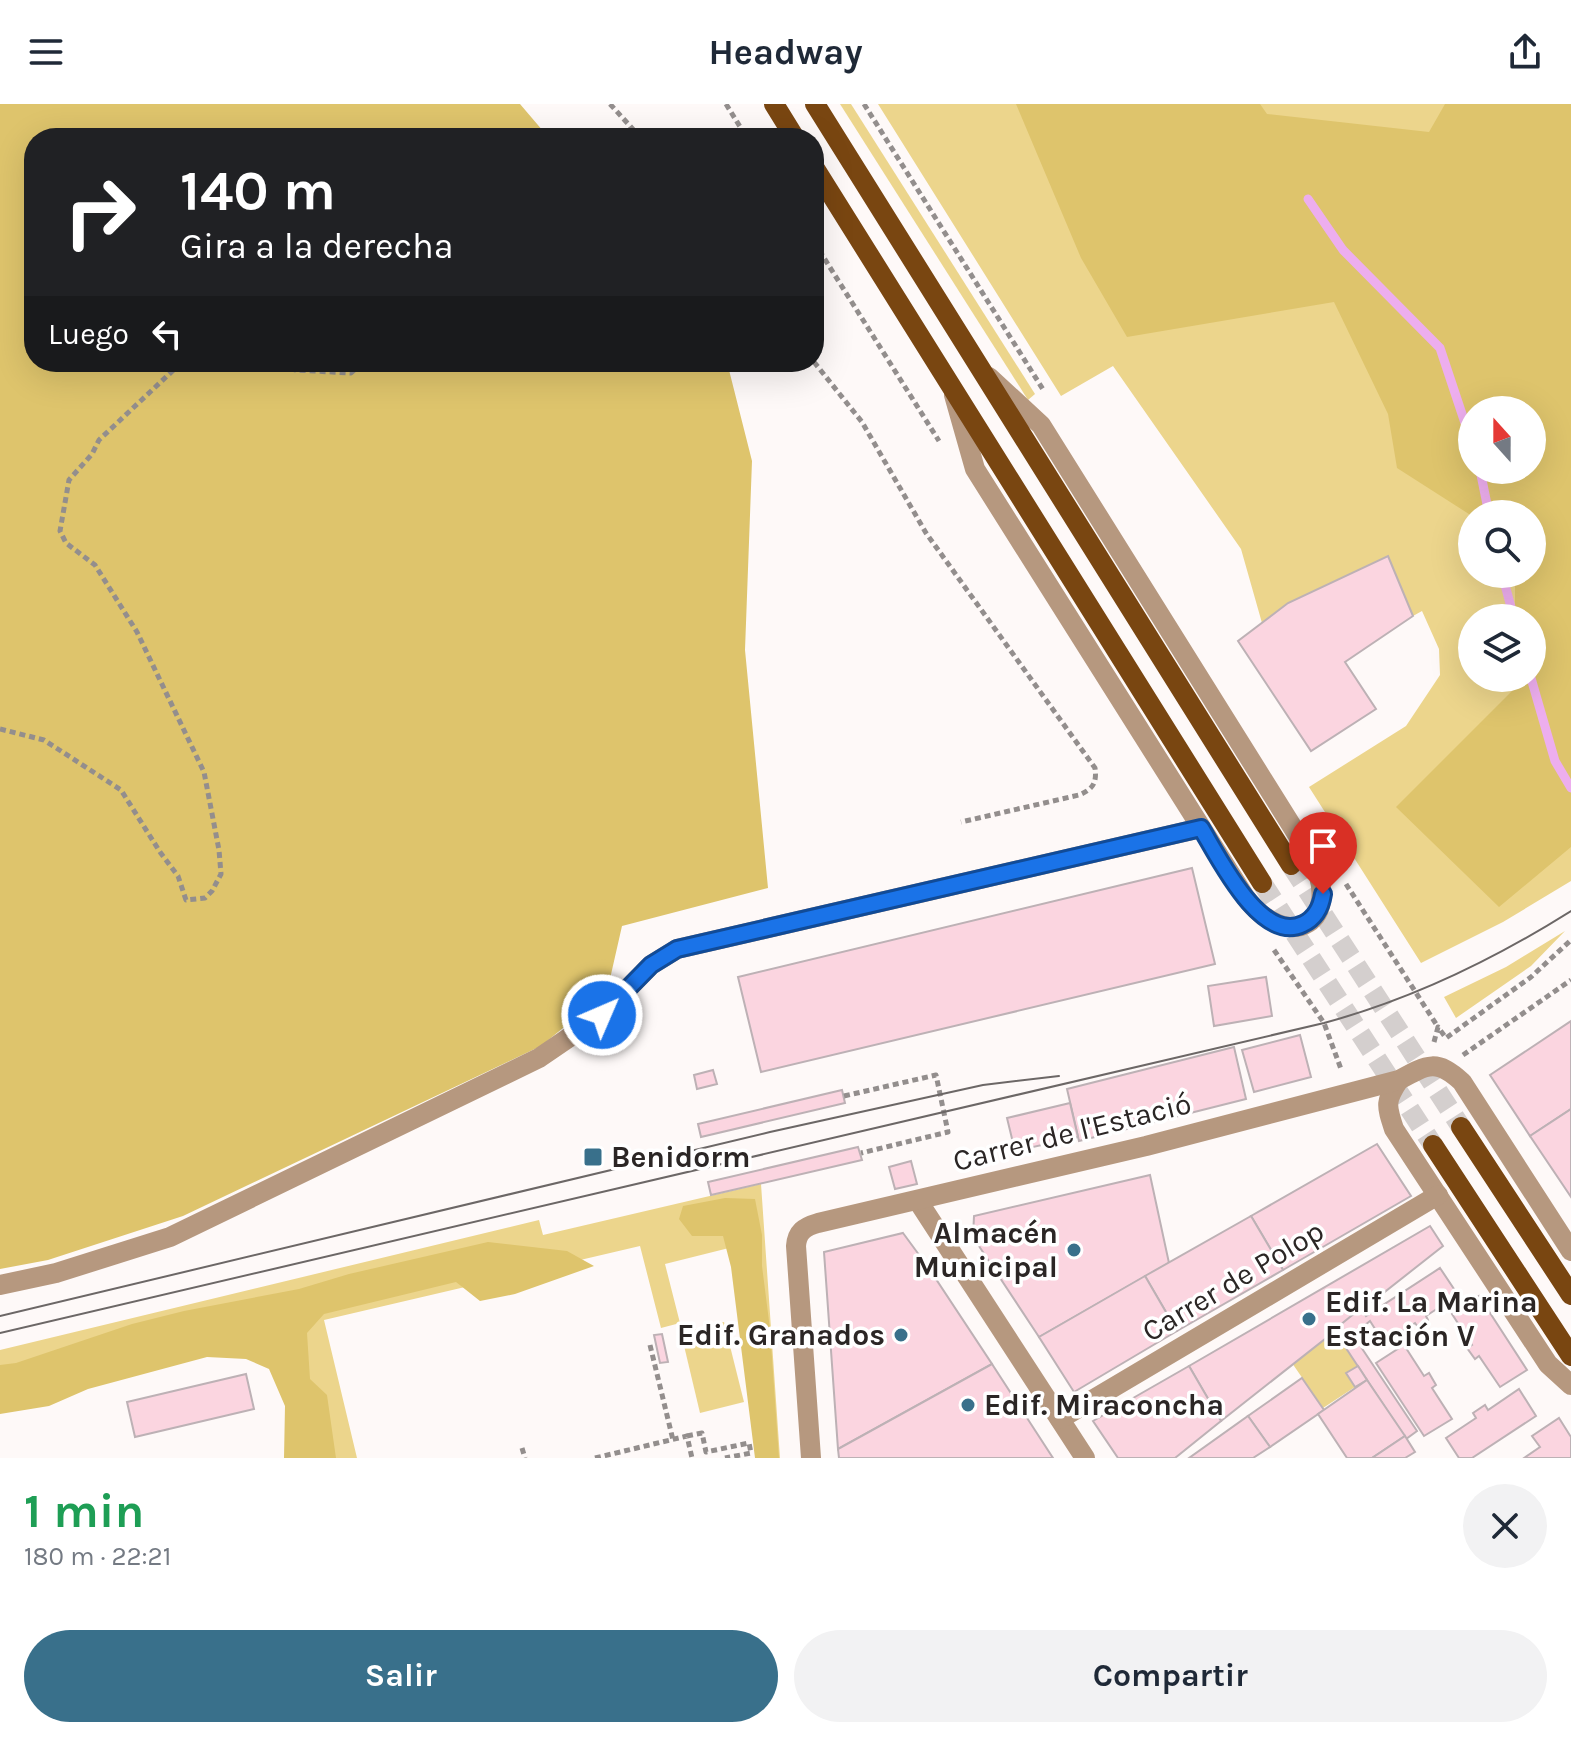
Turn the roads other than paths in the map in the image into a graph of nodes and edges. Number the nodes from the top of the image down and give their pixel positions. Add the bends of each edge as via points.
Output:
1 (774, 104) edge
2 (815, 104) edge
3 (789, 128) edge
4 (824, 183) edge
5 (978, 367) junction
6 (950, 383) junction
7 (1201, 828) junction
8 (1291, 865) tunnel mouth
9 (1262, 883) tunnel mouth
10 (1399, 1080) junction
11 (1461, 1127) tunnel mouth
12 (1433, 1145) tunnel mouth
13 (1438, 1195) junction
14 (918, 1201) junction
15 (1571, 1251) edge
16 (0, 1285) edge
17 (1571, 1295) edge
18 (1571, 1356) edge
19 (1571, 1385) edge
20 (1060, 1419) junction
21 (811, 1458) edge
22 (1085, 1458) edge

1 - 3 main road
2 - 5 main road
4 - 6 main road
5 - 7 street via 1041,425 1310,855 1322,881 1322,906 1315,916 1288,928 1266,919 1245,897
5 - 8 main road
6 - 7 street via 975,469
6 - 9 main road
7 - 16 street via 677,949 651,965 602,1015 539,1058 485,1085 170,1237
10 - 13 street via 1388,1096 1394,1129
10 - 14 street, Carrer de l'Estació
10 - 15 street, Carrer de l'Estació via 1437,1067 1462,1082
11 - 17 main road
12 - 18 main road
13 - 19 street via 1548,1364
13 - 20 street, Carrer de Polop
14 - 20 street
14 - 21 street, Carrer de l'Estació via 808,1226 797,1237
20 - 22 street

